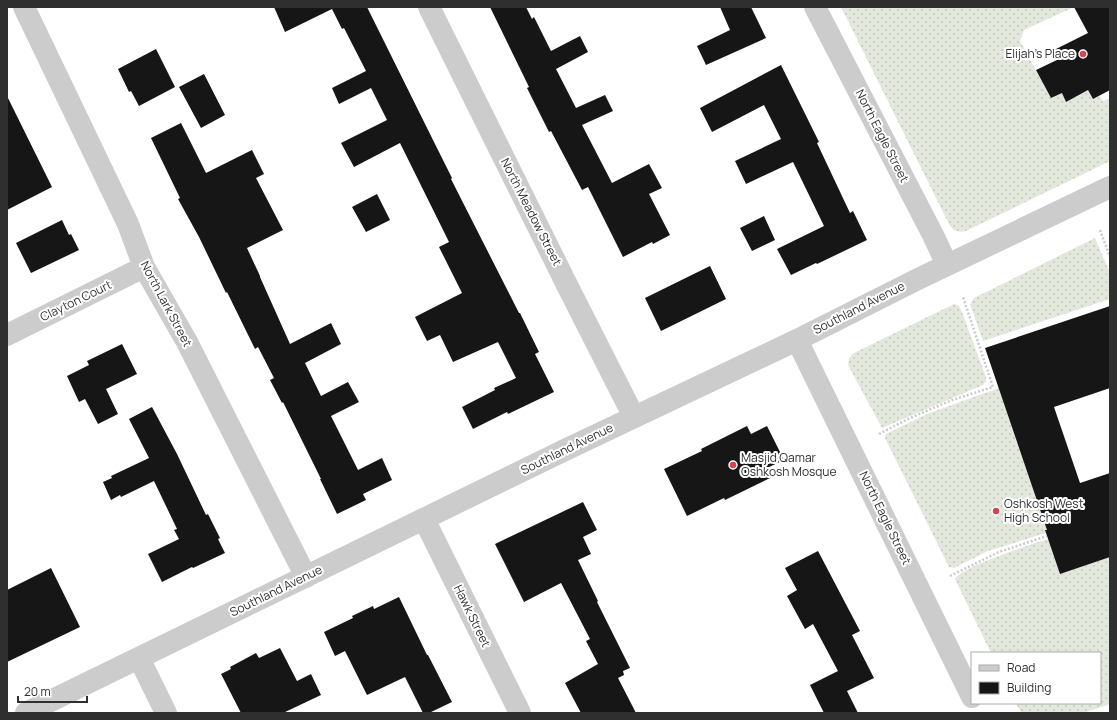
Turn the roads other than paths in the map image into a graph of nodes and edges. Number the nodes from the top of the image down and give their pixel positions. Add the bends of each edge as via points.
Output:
1 (24, 7) edge
2 (429, 7) edge
3 (815, 7) edge
4 (1110, 188) edge
5 (947, 265) junction
6 (144, 267) junction
7 (7, 335) edge
8 (797, 340) junction
9 (634, 417) junction
10 (424, 519) junction
11 (306, 577) junction
12 (139, 658) junction
13 (971, 695) edge
14 (976, 704) edge
15 (26, 713) edge
16 (166, 713) edge
17 (520, 713) edge
18 (980, 713) edge

1 - 6 street, North Lark Street via 128,224
2 - 9 street, North Meadow Street
3 - 5 street, North Eagle Street
4 - 5 street, Southland Avenue
5 - 8 street, Southland Avenue
6 - 7 street, Clayton Court
6 - 11 street, North Lark Street via 187,342
8 - 9 street, Southland Avenue
8 - 13 street, North Eagle Street
9 - 10 street, Southland Avenue
10 - 11 street, Southland Avenue
10 - 17 street, Hawk Street
11 - 12 street, Southland Avenue
12 - 15 street, Southland Avenue
12 - 16 street
14 - 18 street

